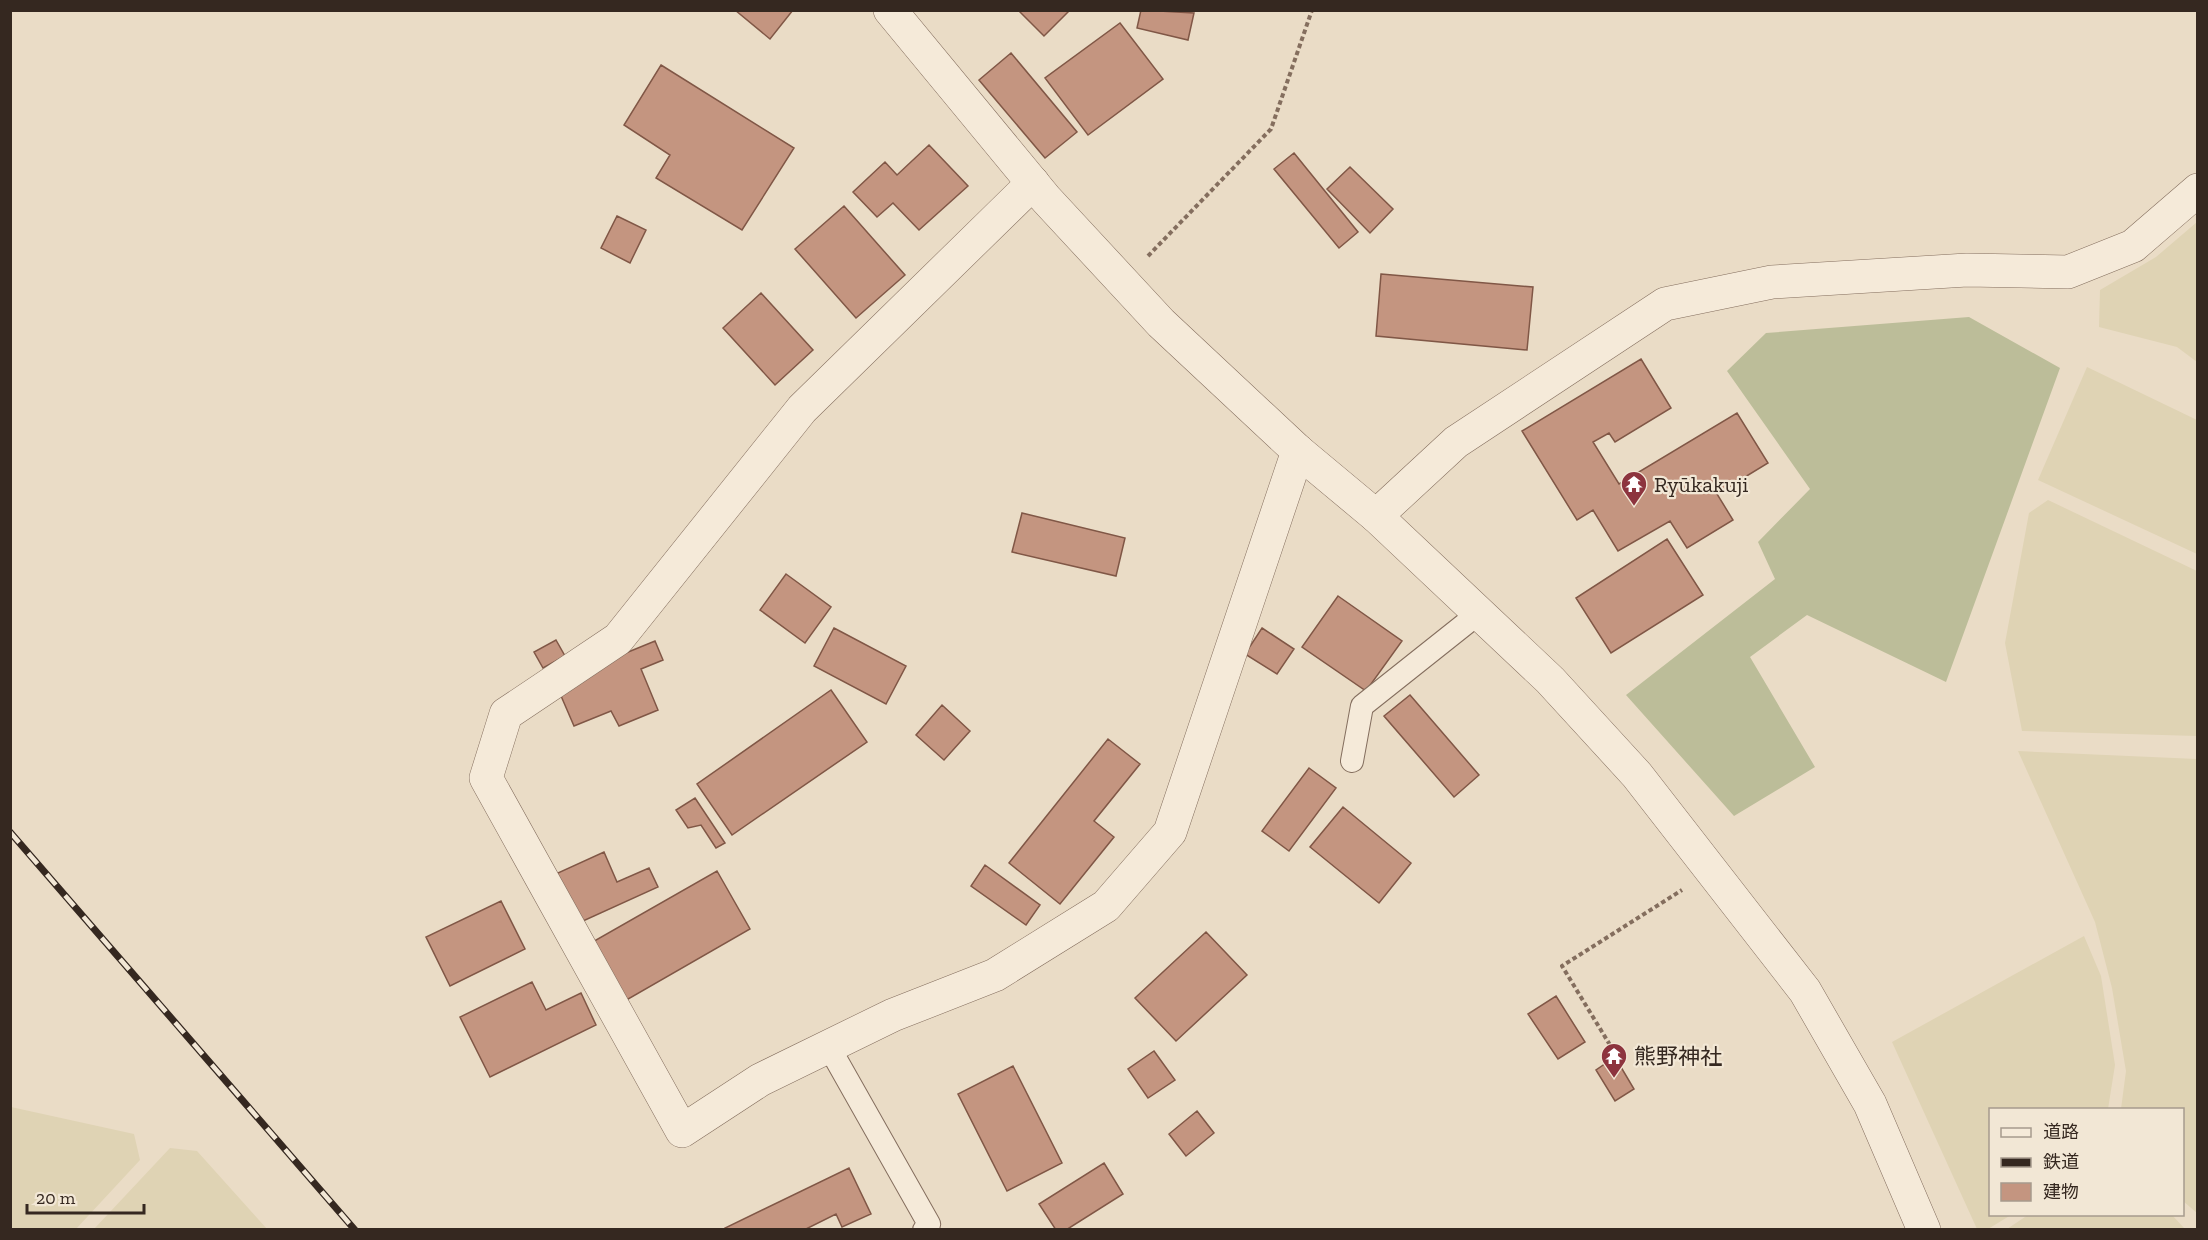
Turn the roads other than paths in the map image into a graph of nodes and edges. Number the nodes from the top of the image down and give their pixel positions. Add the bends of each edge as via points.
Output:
1 (890, 10) edge
2 (1033, 183) junction
3 (2198, 190) edge
4 (1298, 451) junction
5 (1376, 516) junction
6 (1479, 613) junction
7 (1352, 761) dead end
8 (829, 1047) junction
9 (924, 1230) edge
10 (1924, 1230) edge

1 - 2 street
2 - 4 street via 1161,323
2 - 8 street via 802,409 618,639 506,714 486,778 682,1131 760,1080
3 - 5 street via 2133,246 2068,272 1968,270 1772,282 1665,304 1456,442
4 - 5 street
4 - 8 street via 1170,832 1106,906 995,975 893,1015
5 - 6 street
6 - 7 lane via 1362,706
6 - 10 street via 1550,680 1637,775 1805,991 1870,1104
8 - 9 lane via 929,1224

